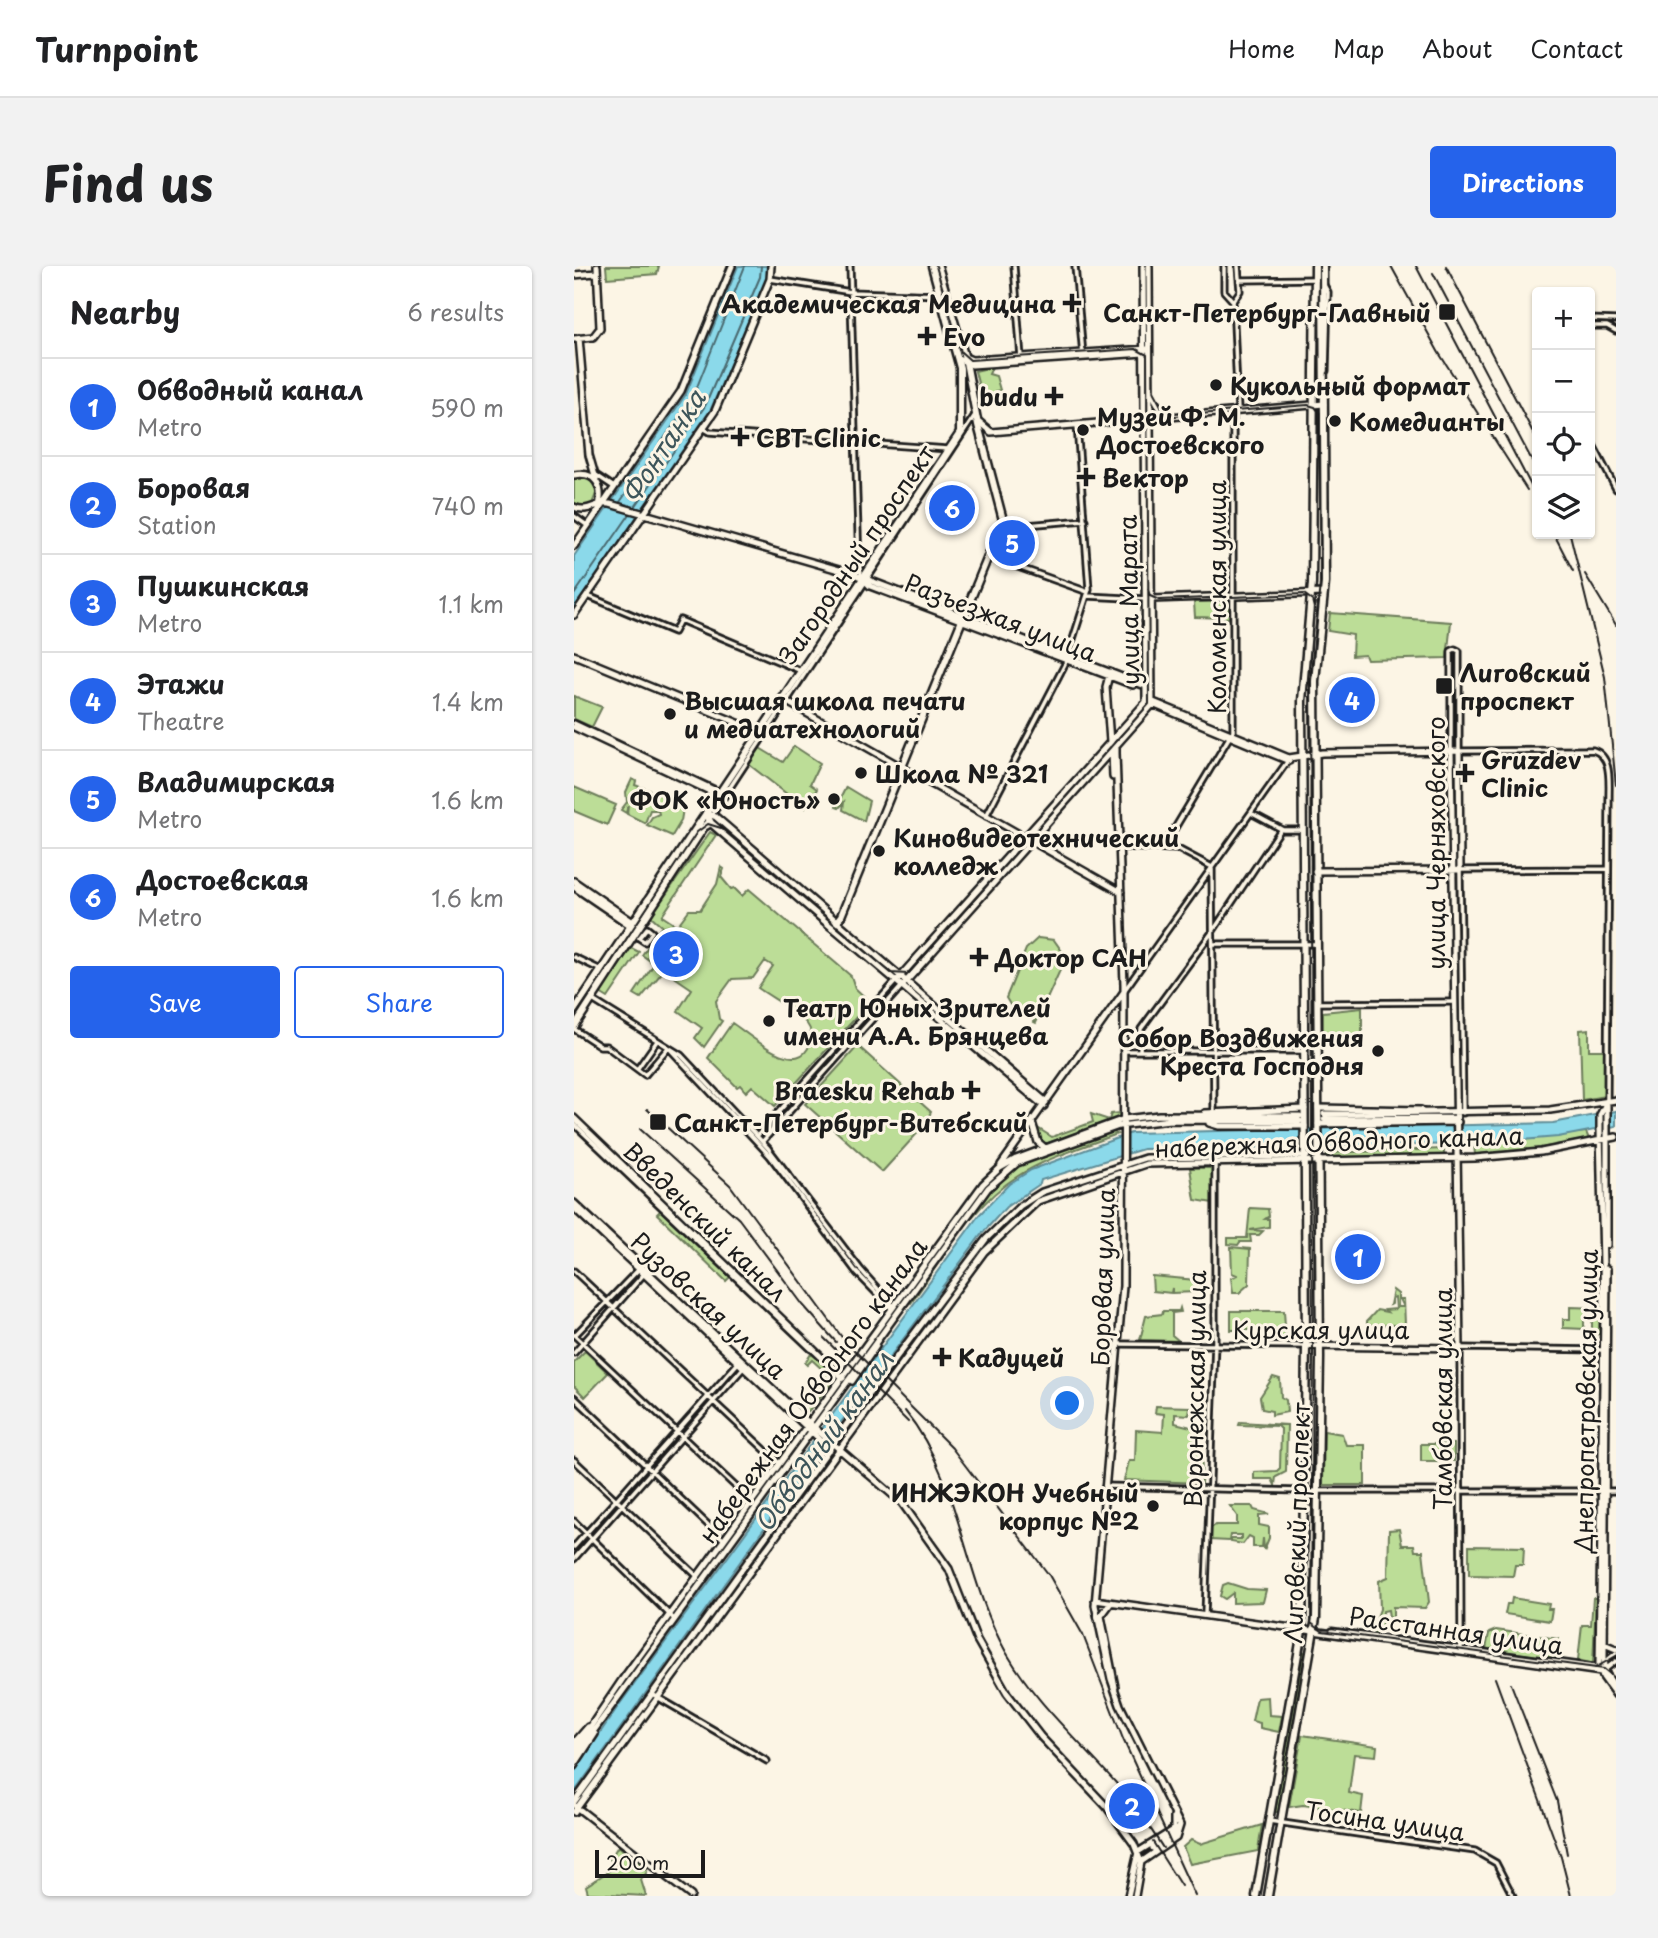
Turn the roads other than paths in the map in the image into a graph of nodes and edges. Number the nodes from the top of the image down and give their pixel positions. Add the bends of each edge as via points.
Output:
1 (732, 266) edge
2 (771, 266) edge
3 (850, 266) edge
4 (932, 266) edge
5 (938, 266) edge
6 (1014, 266) edge
7 (1075, 266) edge
8 (1143, 266) edge
9 (1149, 266) edge
10 (1224, 266) edge
11 (1238, 266) edge
12 (1315, 266) edge
13 (1324, 266) edge
14 (596, 270) edge
15 (574, 275) edge
16 (770, 279) junction
17 (1315, 279) junction
18 (1240, 280) junction
19 (851, 292) junction
20 (940, 295) junction
21 (1233, 299) junction
22 (1595, 320) edge
23 (1616, 320) edge
24 (1595, 326) edge
25 (1616, 331) edge
26 (576, 339) edge
27 (1146, 350) junction
28 (1083, 354) junction
29 (1021, 359) junction
30 (963, 360) junction
31 (974, 393) junction
32 (1151, 393) junction
33 (961, 395) junction
34 (1320, 402) junction
35 (1235, 411) junction
36 (962, 413) junction
37 (976, 417) junction
38 (1164, 418) junction
39 (1147, 419) junction
40 (1077, 425) junction
41 (703, 428) junction
42 (962, 434) junction
43 (857, 441) junction
44 (1595, 449) edge
45 (949, 450) junction
46 (589, 456) junction
47 (582, 474) junction
48 (574, 475) edge
49 (595, 477) junction
50 (614, 486) junction
51 (1616, 489) edge
52 (605, 504) junction
53 (574, 508) edge
54 (641, 514) junction
55 (574, 516) edge
56 (1084, 520) junction
57 (588, 526) junction
58 (1016, 526) dead end
59 (574, 546) edge
60 (1004, 562) dead end
61 (865, 581) junction
62 (1324, 593) junction
63 (1088, 594) junction
64 (1311, 594) junction
65 (588, 596) junction
66 (1233, 596) junction
67 (1149, 599) junction
68 (574, 615) edge
69 (963, 619) junction
70 (574, 655) edge
71 (1067, 659) junction
72 (801, 671) junction
73 (1109, 674) junction
74 (1149, 689) junction
75 (1451, 693) junction
76 (1459, 693) junction
77 (784, 700) junction
78 (1150, 702) junction
79 (1451, 724) junction
80 (1459, 724) junction
81 (574, 725) edge
82 (760, 732) junction
83 (1232, 737) junction
84 (1110, 743) junction
85 (1114, 749) junction
86 (1451, 751) junction
87 (1459, 751) junction
88 (1315, 753) junction
89 (1302, 759) junction
90 (1288, 760) junction
91 (902, 768) junction
92 (719, 794) junction
93 (1251, 813) junction
94 (986, 816) junction
95 (708, 819) junction
96 (1280, 829) junction
97 (1303, 830) junction
98 (1024, 838) junction
99 (1031, 842) junction
100 (1118, 847) junction
101 (1166, 848) junction
102 (1212, 867) junction
103 (1608, 869) junction
104 (1452, 870) junction
105 (1460, 870) junction
106 (1315, 871) junction
107 (574, 881) edge
108 (574, 887) edge
109 (1119, 892) junction
110 (835, 924) junction
111 (636, 927) junction
112 (1213, 931) junction
113 (1453, 936) junction
114 (1461, 936) junction
115 (1213, 944) junction
116 (1303, 944) junction
117 (1316, 944) junction
118 (1453, 955) junction
119 (1461, 955) junction
120 (574, 957) edge
121 (601, 970) junction
122 (898, 978) junction
123 (905, 983) junction
124 (1123, 993) junction
125 (591, 999) junction
126 (1453, 1002) junction
127 (1461, 1002) junction
128 (1316, 1003) junction
129 (574, 1010) edge
130 (574, 1028) edge
131 (848, 1034) junction
132 (854, 1040) junction
133 (657, 1041) junction
134 (668, 1048) junction
135 (1123, 1051) junction
136 (1140, 1051) junction
137 (1213, 1051) junction
138 (1304, 1051) junction
139 (638, 1069) junction
140 (793, 1096) junction
141 (1616, 1100) edge
142 (800, 1101) junction
143 (1607, 1102) junction
144 (1045, 1104) junction
145 (1318, 1108) junction
146 (1305, 1109) junction
147 (1214, 1112) junction
148 (1427, 1112) junction
149 (1191, 1115) junction
150 (1458, 1118) junction
151 (574, 1121) edge
152 (1032, 1122) junction
153 (1124, 1122) junction
154 (1321, 1122) junction
155 (1303, 1123) junction
156 (757, 1136) junction
157 (1616, 1137) edge
158 (1603, 1140) junction
159 (757, 1142) junction
160 (763, 1142) junction
161 (1045, 1148) junction
162 (1312, 1155) junction
163 (1458, 1159) junction
164 (1215, 1162) junction
165 (1000, 1168) junction
166 (1123, 1168) junction
167 (988, 1188) junction
168 (574, 1203) edge
169 (574, 1209) edge
170 (637, 1268) junction
171 (645, 1268) junction
172 (574, 1271) edge
173 (645, 1276) junction
174 (606, 1301) junction
175 (614, 1309) junction
176 (894, 1309) junction
177 (1606, 1311) junction
178 (1616, 1311) edge
179 (574, 1336) edge
180 (582, 1344) junction
181 (1118, 1344) junction
182 (1214, 1345) junction
183 (1306, 1346) junction
184 (1319, 1347) junction
185 (1460, 1348) junction
186 (1605, 1350) junction
187 (574, 1353) edge
188 (742, 1364) junction
189 (843, 1378) junction
190 (574, 1396) edge
191 (708, 1396) junction
192 (836, 1399) junction
193 (714, 1402) junction
194 (813, 1429) junction
195 (676, 1432) junction
196 (682, 1438) junction
197 (831, 1445) junction
198 (574, 1460) edge
199 (780, 1464) junction
200 (646, 1466) junction
201 (652, 1471) junction
202 (1105, 1486) junction
203 (1209, 1489) junction
204 (1318, 1490) junction
205 (1460, 1490) junction
206 (1305, 1491) junction
207 (1604, 1491) junction
208 (1616, 1491) edge
209 (616, 1500) junction
210 (752, 1503) junction
211 (621, 1506) junction
212 (574, 1521) edge
213 (586, 1533) junction
214 (592, 1539) junction
215 (725, 1540) junction
216 (574, 1547) edge
217 (574, 1559) edge
218 (698, 1577) junction
219 (1095, 1600) junction
220 (1110, 1604) junction
221 (672, 1617) junction
222 (1205, 1617) junction
223 (1302, 1631) junction
224 (1315, 1631) junction
225 (1604, 1644) junction
226 (1461, 1651) junction
227 (1616, 1651) edge
228 (1299, 1653) junction
229 (1311, 1656) junction
230 (1616, 1661) edge
231 (1602, 1668) junction
232 (1616, 1689) edge
233 (1116, 1692) junction
234 (1616, 1695) edge
235 (655, 1696) junction
236 (590, 1725) junction
237 (598, 1725) junction
238 (574, 1744) edge
239 (574, 1751) edge
240 (574, 1758) edge
241 (767, 1761) dead end
242 (574, 1766) edge
243 (575, 1807) edge
244 (1173, 1815) junction
245 (1269, 1821) junction
246 (1280, 1822) junction
247 (1158, 1845) junction
248 (1139, 1857) junction
249 (691, 1896) edge
250 (1128, 1896) edge
251 (1135, 1896) edge
252 (1256, 1896) edge
253 (1268, 1896) edge
254 (1513, 1896) edge

1 - 50 street via 681,391
2 - 16 street
3 - 19 street
4 - 20 main road
5 - 30 main road
6 - 29 street
7 - 28 street
8 - 27 street, улица Марата
9 - 27 street, улица Марата
10 - 21 street via 1224,291
11 - 18 street
12 - 17 main road
13 - 34 main road
14 - 15 street
14 - 26 street via 600,328 593,337
16 - 19 street
16 - 41 street via 715,411
17 - 18 street
17 - 34 main road via 1314,396
18 - 21 street via 1240,291
19 - 20 street
19 - 43 street
20 - 30 main road
21 - 35 street, Коломенская улица
22 - 23 street
24 - 25 street
26 - 46 street
27 - 28 street
27 - 32 street, улица Марата
27 - 39 street, улица Марата
28 - 29 street
29 - 30 street
30 - 31 main road
30 - 33 main road
31 - 33 main road via 966,390
31 - 37 main road
32 - 38 street, улица Марата
32 - 39 street, улица Марата
33 - 36 main road
34 - 35 street
34 - 62 main road
34 - 64 main road
35 - 38 street
35 - 66 street, Коломенская улица
36 - 37 main road
36 - 42 main road
37 - 40 street via 991,432
37 - 42 street
37 - 69 main road via 1003,520
38 - 39 street
39 - 40 street
39 - 67 street, улица Марата
40 - 56 street
41 - 43 street
41 - 54 street
42 - 45 main road, Загородный проспект
42 - 61 street, Загородный проспект
43 - 45 street
43 - 61 street via 859,566
44 - 51 street
45 - 61 main road, Загородный проспект
46 - 47 street
46 - 49 street
47 - 48 street
47 - 49 street
49 - 50 street via 599,474
49 - 52 street
50 - 52 street
52 - 53 street via 587,510
52 - 54 street, Разъезжая улица
52 - 57 street
54 - 61 street, Разъезжая улица via 851,573
54 - 65 street
55 - 57 street
56 - 58 street
56 - 63 street
57 - 59 street
60 - 63 street
61 - 69 street, Разъезжая улица
61 - 72 main road, Загородный проспект
61 - 77 street, Загородный проспект
62 - 64 street
62 - 88 main road via 1315,669
63 - 67 street
63 - 71 street
64 - 66 street
64 - 89 main road
65 - 68 street
65 - 72 street via 674,632 680,620
66 - 67 street
66 - 83 street, Коломенская улица
67 - 74 street, улица Марата
69 - 71 street, Разъезжая улица
69 - 91 main road
70 - 82 street
71 - 73 street, Разъезжая улица
71 - 94 street
72 - 77 main road, Загородный проспект
73 - 74 street, Разъезжая улица
73 - 84 street
74 - 78 street, улица Марата
75 - 76 street
75 - 76 street, улица Черняховского via 1451,651 1455,649 1459,651
75 - 79 street, улица Черняховского
76 - 80 street, улица Черняховского
77 - 82 main road, Загородный проспект
77 - 91 street
77 - 95 street, Загородный проспект
78 - 83 street
78 - 84 street, улица Марата
78 - 85 street, улица Марата
79 - 80 street
79 - 86 street, улица Черняховского
80 - 87 street, улица Черняховского
81 - 92 street
82 - 92 main road, Загородный проспект
83 - 90 street
83 - 101 street, Коломенская улица
84 - 85 street
84 - 98 street, улица Марата
85 - 99 street, улица Марата
85 - 100 street
86 - 87 street
86 - 88 street
86 - 104 street, улица Черняховского
87 - 103 street via 1596,751 1608,772
87 - 105 street, улица Черняховского
88 - 89 street
88 - 106 main road
89 - 90 street
89 - 97 main road
90 - 93 street
91 - 94 street
91 - 110 main road
92 - 95 main road, Загородный проспект
93 - 96 street
93 - 102 street
94 - 98 street
95 - 110 main road
95 - 111 main road, Загородный проспект
95 - 111 main road, Загородный проспект
96 - 97 street
96 - 112 street
97 - 116 main road
98 - 99 street
98 - 122 street, улица Марата
99 - 109 street
99 - 123 street, улица Марата
100 - 101 street
100 - 109 street
101 - 102 street via 1183,851
102 - 112 street
102 - 124 street
103 - 105 street
103 - 143 street
104 - 105 street
104 - 106 street
104 - 113 street, улица Черняховского
105 - 114 street, улица Черняховского
106 - 117 main road
107 - 111 street
108 - 111 street
109 - 124 street
110 - 122 street
111 - 121 main road, Загородный проспект
111 - 125 main road, Загородный проспект
112 - 115 street
112 - 136 street via 1141,1029
113 - 114 street
113 - 118 street, улица Черняховского
114 - 119 street, улица Черняховского
115 - 116 street
115 - 137 street
116 - 117 street
116 - 138 main road
117 - 128 main road
118 - 119 street
118 - 126 street, улица Черняховского
119 - 127 street, улица Черняховского
120 - 121 street
121 - 129 main road, Загородный проспект
122 - 123 street
122 - 131 street, улица Марата
123 - 132 street, улица Марата
123 - 144 street
124 - 135 street
124 - 144 street
125 - 130 main road, Загородный проспект
125 - 133 street
126 - 127 street
126 - 128 street
126 - 150 street, улица Черняховского
127 - 150 street, улица Черняховского
128 - 145 main road
130 - 139 street
131 - 132 street
131 - 140 street, улица Марата
132 - 142 street, улица Марата
133 - 134 street
133 - 139 street
134 - 139 street via 645,1076
134 - 156 street
134 - 159 street
135 - 136 street
135 - 153 street
136 - 137 street
137 - 138 street
137 - 147 street
138 - 146 main road
140 - 142 street
140 - 156 street, улица Марата
141 - 143 street, набережная Обводного канала
142 - 160 street, улица Марата
143 - 150 street, набережная Обводного канала
143 - 158 street, Днепропетровская улица
144 - 152 street
145 - 148 street
145 - 154 main road
146 - 147 street
146 - 155 main road
147 - 149 street
148 - 150 street, набережная Обводного канала
148 - 154 street, набережная Обводного канала
149 - 153 street, набережная Обводного канала
149 - 155 street, набережная Обводного канала
150 - 154 street
150 - 163 street, Тамбовская улица
151 - 189 street, Введенский канал
152 - 161 street via 1038,1142
152 - 165 street
153 - 155 street, набережная Обводного канала
153 - 161 street, набережная Обводного канала
153 - 166 street, Боровая улица
153 - 167 street, набережная Обводного канала via 1017,1163
154 - 162 main road
155 - 162 main road
156 - 159 street
156 - 160 street
157 - 158 street, набережная Обводного канала
158 - 163 street, набережная Обводного канала via 1541,1152
158 - 177 street, Днепропетровская улица
159 - 160 street
159 - 176 street via 806,1200 857,1273
160 - 176 street
161 - 165 street, набережная Обводного канала
162 - 163 street, набережная Обводного канала
162 - 164 street, набережная Обводного канала
162 - 166 street, набережная Обводного канала via 1151,1157
162 - 183 main road, Лиговский проспект
162 - 184 main road, Лиговский проспект
163 - 185 street, Тамбовская улица
164 - 166 street, набережная Обводного канала
164 - 182 street, Воронежская улица
165 - 167 street
165 - 176 street, набережная Обводного канала via 983,1184
166 - 181 street, Боровая улица
166 - 197 street, набережная Обводного канала via 1035,1195 992,1233
167 - 176 street, набережная Обводного канала
168 - 171 street, Рузовская улица
169 - 170 street, Рузовская улица
170 - 171 street
170 - 173 street, Рузовская улица
170 - 174 street
171 - 173 street
171 - 188 street, Рузовская улица
172 - 174 street
173 - 175 street
173 - 188 street, Рузовская улица
174 - 175 street
174 - 179 street
175 - 180 street
175 - 191 street
176 - 189 street, набережная Обводного канала
176 - 192 street, набережная Обводного канала
177 - 178 street
177 - 186 street, Днепропетровская улица
179 - 180 street
180 - 187 street
180 - 195 street
181 - 182 street, Курская улица
181 - 202 street, Боровая улица
182 - 183 street, Курская улица
182 - 203 street, Воронежская улица
183 - 184 street, Курская улица
183 - 206 main road, Лиговский проспект
184 - 185 street, Курская улица
184 - 204 main road, Лиговский проспект
185 - 186 street, Курская улица
185 - 205 street, Тамбовская улица
186 - 207 street, Днепропетровская улица
188 - 191 street
188 - 193 street
188 - 194 street, Рузовская улица
189 - 192 street
189 - 194 street, набережная Обводного канала
190 - 200 street
191 - 193 street
191 - 195 street
192 - 194 street, набережная Обводного канала
193 - 196 street
193 - 199 street
194 - 197 street, Рузовская улица
194 - 199 street, набережная Обводного канала
194 - 221 street, набережная Обводного канала
195 - 196 street
195 - 200 street
196 - 201 street
196 - 210 street
197 - 235 street, набережная Обводного канала
197 - 248 street, Рузовская улица via 892,1493 921,1528 949,1569 979,1644 1007,1693 1106,1806
198 - 209 street
199 - 210 street, набережная Обводного канала
200 - 201 street
200 - 209 street
201 - 211 street
201 - 215 street
202 - 203 street
202 - 219 street, Боровая улица
203 - 206 street
203 - 222 street, Воронежская улица
204 - 205 street
204 - 206 street
204 - 224 main road, Лиговский проспект
205 - 207 street
205 - 226 street, Тамбовская улица
206 - 223 main road, Лиговский проспект
207 - 208 street
207 - 225 street, Днепропетровская улица
207 - 231 street, Днепропетровская улица
209 - 211 street
209 - 213 street
210 - 215 street, набережная Обводного канала
211 - 214 street
211 - 218 street
212 - 213 street
213 - 214 street
213 - 216 street
214 - 217 street
214 - 221 street
215 - 218 street, набережная Обводного канала
218 - 221 street, набережная Обводного канала
219 - 220 street, Расстанная улица
219 - 233 street, Боровая улица
220 - 222 street, Расстанная улица
220 - 233 street, Боровая улица via 1101,1616
221 - 236 street, набережная Обводного канала
221 - 237 street, набережная Обводного канала
222 - 223 street, Расстанная улица
223 - 224 street, Расстанная улица
223 - 228 main road, Лиговский проспект
224 - 226 street, Расстанная улица
224 - 229 main road, Лиговский проспект
225 - 227 street
225 - 231 street, Днепропетровская улица
226 - 231 street, Расстанная улица
227 - 231 street
228 - 229 main road via 1306,1649
228 - 245 main road, Лиговский проспект
229 - 246 main road, Лиговский проспект
230 - 231 street
231 - 232 street
231 - 234 street
233 - 244 street, Боровая улица
235 - 241 street
235 - 243 street, набережная Обводного канала
236 - 238 street
236 - 239 street, набережная Обводного канала
237 - 240 street, набережная Обводного канала
237 - 242 street
243 - 249 street
244 - 247 street, Боровая улица via 1175,1829
244 - 247 street via 1180,1823 1179,1834
245 - 246 street, Тосина улица
245 - 252 main road, Лиговский проспект
246 - 253 main road, Лиговский проспект
246 - 254 street, Тосина улица via 1475,1851 1496,1863
247 - 248 street
248 - 250 street
248 - 251 street

